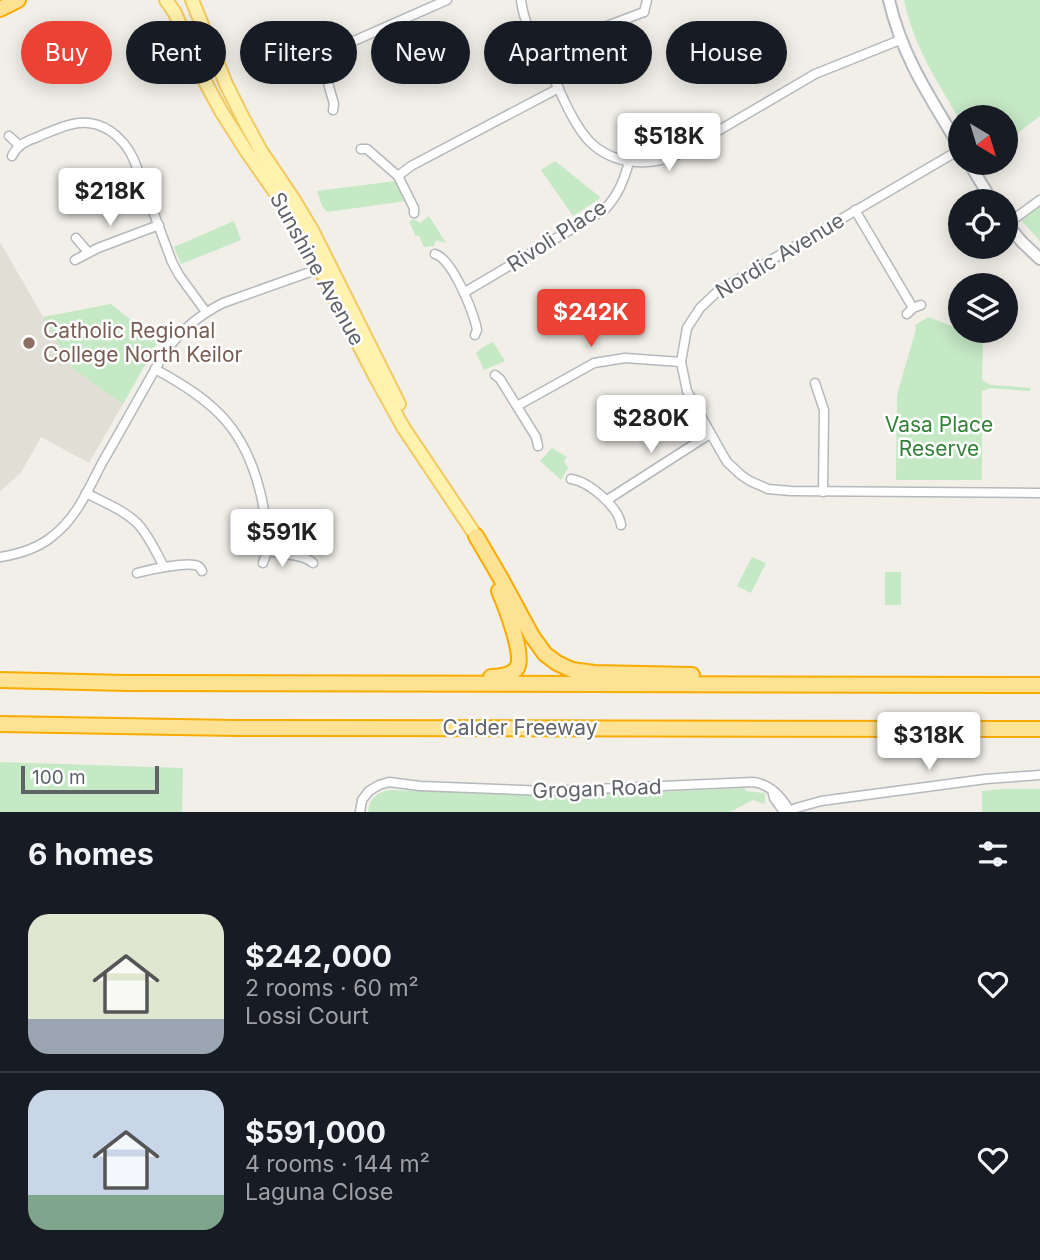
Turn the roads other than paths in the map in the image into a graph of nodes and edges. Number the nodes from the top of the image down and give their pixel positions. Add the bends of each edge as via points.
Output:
1 (18, 0) edge
2 (166, 0) edge
3 (192, 0) edge
4 (447, 0) edge
5 (521, 0) edge
6 (647, 0) edge
7 (889, 0) edge
8 (0, 9) edge
9 (644, 12) junction
10 (652, 19) dead end
11 (526, 21) edge
12 (620, 21) edge
13 (357, 40) edge
14 (900, 40) junction
15 (329, 84) edge
16 (557, 84) edge
17 (559, 88) junction
18 (334, 110) dead end
19 (948, 127) edge
20 (9, 136) dead end
21 (19, 145) junction
22 (361, 149) dead end
23 (12, 156) dead end
24 (948, 156) edge
25 (629, 162) junction
26 (398, 176) junction
27 (1040, 200) edge
28 (855, 210) junction
29 (414, 214) dead end
30 (1018, 216) edge
31 (159, 225) junction
32 (1018, 236) edge
33 (76, 238) dead end
34 (88, 252) junction
35 (435, 254) dead end
36 (1040, 259) edge
37 (75, 260) dead end
38 (325, 266) junction
39 (465, 292) junction
40 (914, 309) dead end
41 (206, 312) junction
42 (475, 335) dead end
43 (681, 362) junction
44 (155, 369) junction
45 (495, 375) dead end
46 (815, 383) dead end
47 (517, 406) junction
48 (710, 434) junction
49 (538, 446) dead end
50 (571, 479) dead end
51 (823, 492) junction
52 (86, 493) junction
53 (1040, 493) edge
54 (607, 500) junction
55 (621, 525) dead end
56 (475, 536) junction
57 (267, 550) junction
58 (0, 558) edge
59 (262, 563) dead end
60 (313, 563) dead end
61 (164, 566) junction
62 (202, 570) dead end
63 (137, 573) dead end
64 (1040, 678) edge
65 (0, 680) edge
66 (262, 682) junction
67 (1040, 685) edge
68 (0, 724) edge
69 (1040, 729) edge
70 (1040, 775) edge
71 (784, 810) edge
72 (363, 812) edge

1 - 8 highway
2 - 38 main road, Sunshine Avenue via 221,111
3 - 38 main road, Sunshine Avenue via 243,120 303,214
4 - 13 street
5 - 11 street
6 - 9 street
7 - 14 street
9 - 10 street
9 - 12 street
14 - 19 street
14 - 25 street via 815,74 677,155
15 - 18 street
16 - 17 street
17 - 25 street via 590,141
17 - 26 street
20 - 21 street
21 - 23 street
21 - 31 street via 76,123 96,124 110,131 130,152
22 - 26 street via 367,149
24 - 28 street, Nordic Avenue
25 - 39 street, Rivoli Place via 620,188 604,210
26 - 29 street
27 - 30 street
28 - 40 street
28 - 43 street, Nordic Avenue via 718,291 687,328
31 - 34 street
31 - 41 street via 179,275
32 - 36 street
33 - 34 street
34 - 37 street
35 - 39 street via 442,257
38 - 41 street
38 - 56 main road, Sunshine Avenue via 403,427
39 - 42 street
41 - 44 street via 172,342
43 - 47 street via 625,358 594,363
43 - 48 street, Nordic Avenue via 687,391
44 - 52 street
44 - 57 street via 212,405 241,442 257,479
45 - 47 street
46 - 51 street via 824,410
47 - 49 street
48 - 51 street, Nordic Avenue via 727,462 750,481 768,489
48 - 54 street
50 - 54 street
51 - 53 street, Nordic Avenue
52 - 58 street via 53,536 34,548
52 - 61 street via 135,521
54 - 55 street
56 - 64 highway via 540,648 572,670
56 - 66 highway via 514,634 519,661 512,672 501,677 307,676
57 - 59 street
57 - 60 street
61 - 62 street via 194,565
61 - 63 street
65 - 66 highway
66 - 67 highway
68 - 69 highway, Calder Freeway
70 - 71 street, Grogan Road via 810,800
71 - 72 street, Grogan Road via 772,790 753,782 580,791 389,782 362,800

